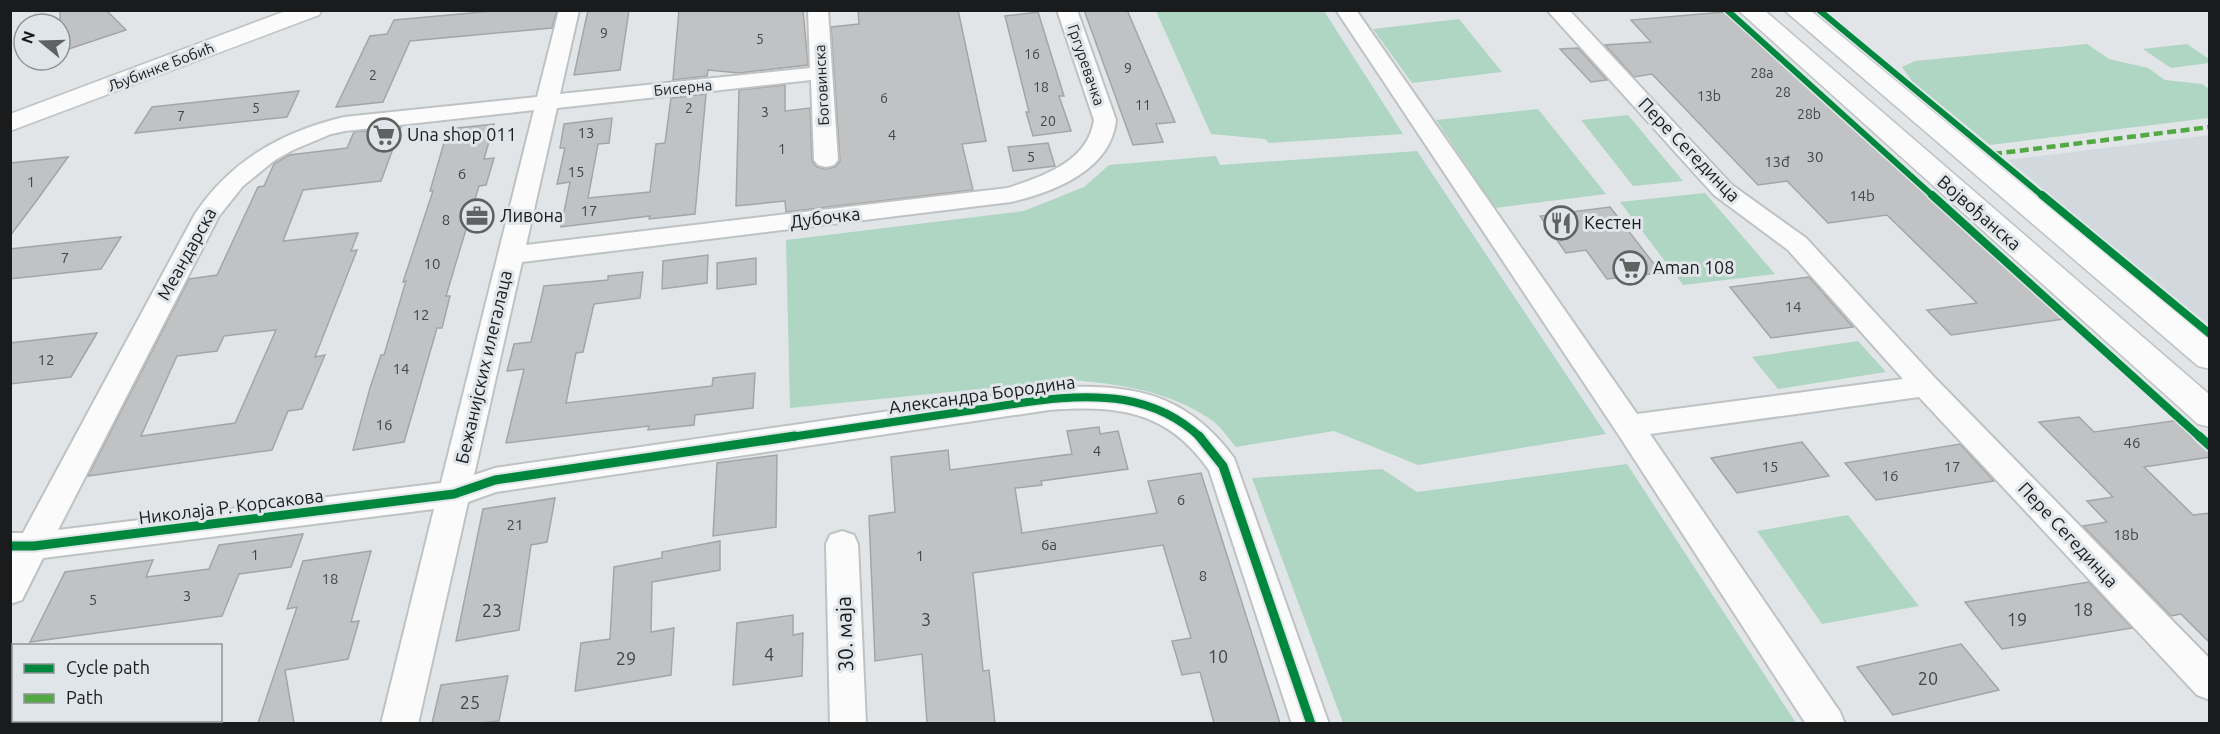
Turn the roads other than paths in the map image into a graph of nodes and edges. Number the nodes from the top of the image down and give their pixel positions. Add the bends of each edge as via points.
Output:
1 (311, 10) edge
2 (569, 10) edge
3 (818, 10) edge
4 (1067, 10) edge
5 (1346, 10) edge
6 (1557, 10) edge
7 (1749, 10) edge
8 (1795, 10) edge
9 (820, 73) junction
10 (546, 104) junction
11 (1105, 120) joint
12 (10, 123) edge
13 (826, 160) dead end
14 (511, 255) junction
15 (2210, 358) edge
16 (1926, 386) junction
17 (2210, 415) edge
18 (1629, 426) junction
19 (454, 494) junction
20 (842, 544) dead end
21 (22, 546) edge
22 (10, 591) edge
23 (2210, 684) edge
24 (399, 723) edge
25 (848, 723) edge
26 (1311, 723) edge
27 (1827, 723) edge

1 - 12 main road, Љубинке Бобић
2 - 10 street, Бежанијских илегалаца
3 - 9 street, Боговинска
4 - 11 street, Гргуревачка
5 - 18 street
6 - 16 street, Пере Сегединца via 1723,190 1797,244
7 - 17 main road, Војвођанска
8 - 15 main road, Војвођанска
9 - 10 street, Бисерна
9 - 13 street, Боговинска
10 - 14 street, Бежанијских илегалаца
10 - 21 street, Меандарска via 344,124 290,141 245,170 207,214
11 - 14 street, Дубочка via 1101,141 1085,160 1052,180 1011,195
14 - 19 street, Бежанијских илегалаца
16 - 18 street
16 - 23 street, Пере Сегединца
18 - 27 street
19 - 21 street, Николаја Р. Корсакова
19 - 24 street, Бежанијских илегалаца
19 - 26 street, Александра Бородина via 495,480 1049,399 1080,396 1130,401 1163,410 1181,420 1200,435 1217,457
20 - 25 street, 30. маја
21 - 22 street, Меандарска

